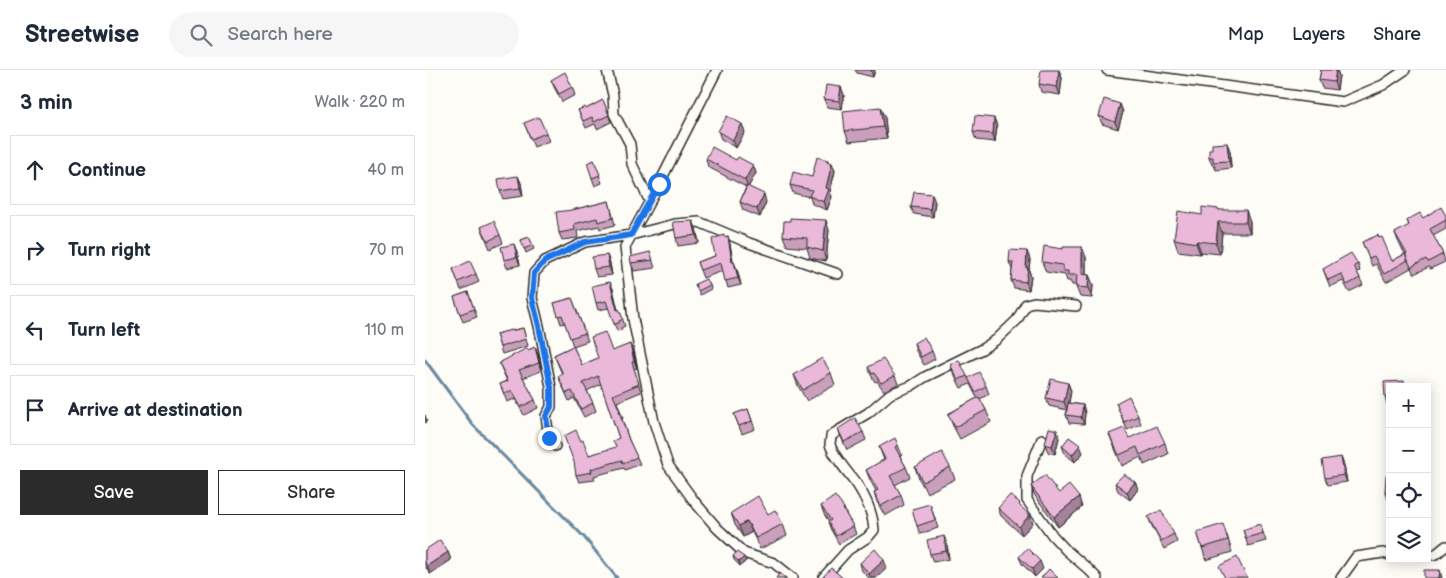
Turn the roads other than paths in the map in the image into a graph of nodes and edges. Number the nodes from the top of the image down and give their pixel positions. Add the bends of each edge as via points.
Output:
1 (607, 70) edge
2 (717, 70) edge
3 (1107, 70) edge
4 (1405, 70) edge
5 (649, 202) junction
6 (631, 235) junction
7 (838, 274) dead end
8 (1076, 306) dead end
9 (1042, 439) dead end
10 (555, 446) dead end
11 (1446, 546) edge
12 (1386, 554) edge
13 (1431, 555) edge
14 (793, 578) edge
15 (823, 578) edge
16 (1097, 578) edge
17 (1341, 578) edge

1 - 5 street via 614,114 629,144 632,164
2 - 5 street
3 - 4 street via 1343,102 1383,85
5 - 6 street
6 - 7 street via 675,224 699,222 749,244
6 - 10 street via 585,242 545,261 534,273 532,298 551,387 551,407 546,416 549,438
6 - 14 street via 625,247 633,319 654,422 668,465 717,528 744,552 774,563
8 - 15 street via 1026,304 1017,320 982,349 890,394 868,414 831,436 830,445 869,506 874,530 868,538 848,550
9 - 16 street via 1027,476 1027,500 1053,536
11 - 13 street
12 - 17 street via 1356,557

